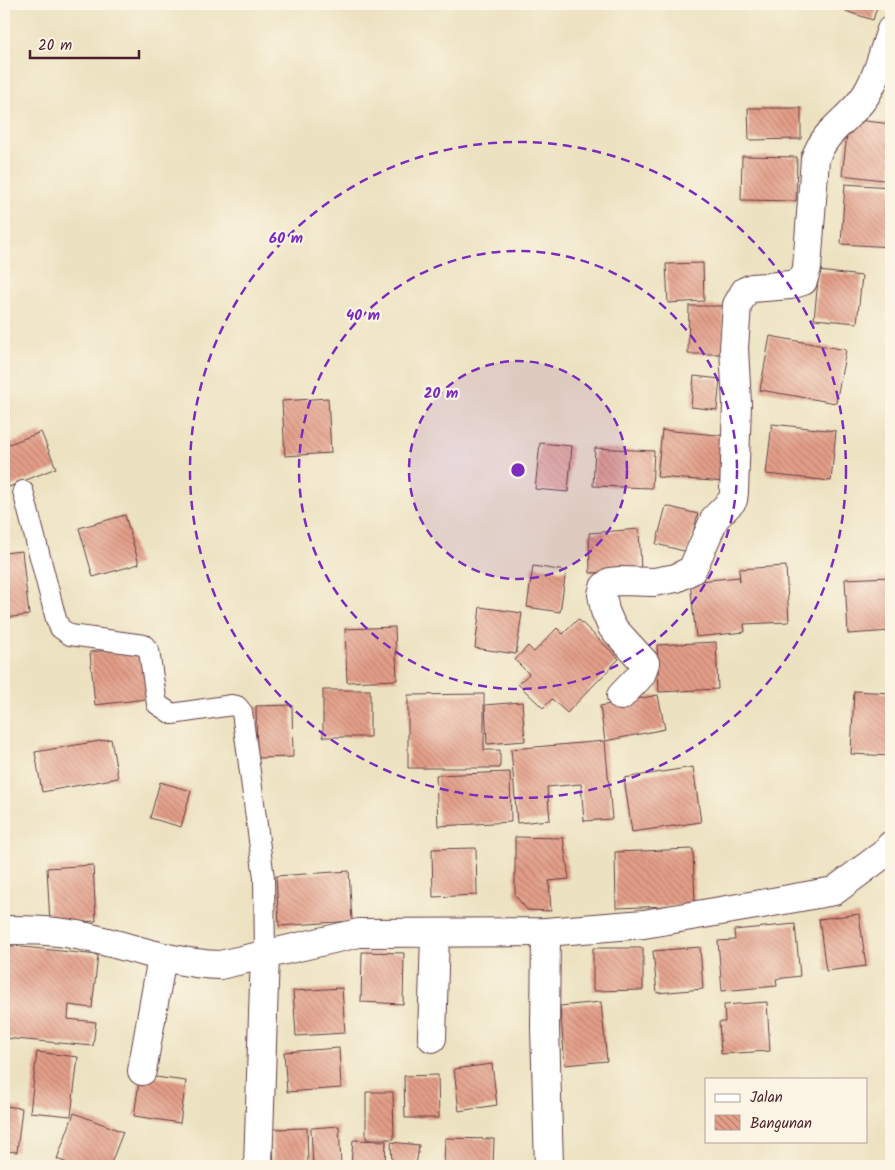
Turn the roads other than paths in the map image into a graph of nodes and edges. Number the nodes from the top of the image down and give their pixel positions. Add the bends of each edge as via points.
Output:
1 (891, 30) edge
2 (23, 491) dead end
3 (621, 696) dead end
4 (891, 844) edge
5 (4, 930) edge
6 (435, 932) junction
7 (546, 932) junction
8 (265, 954) junction
9 (162, 957) junction
10 (432, 1038) dead end
11 (142, 1071) dead end
12 (258, 1166) edge
13 (550, 1166) edge

1 - 3 street via 864,97 819,146 803,281 752,288 745,291 737,305 734,348 736,479 733,500 715,518 692,570 676,578 654,582 620,580 604,587 605,611 612,627 645,663 641,675
2 - 8 lane via 60,628 70,635 144,645 149,651 157,704 165,711 172,714 232,705 242,712 264,878
4 - 7 street via 885,853 834,891 644,924
5 - 9 street via 77,935
6 - 7 street
6 - 8 street via 359,933
6 - 10 street
7 - 13 street via 545,1028
8 - 9 street via 220,964 198,964
8 - 12 street
9 - 11 street

